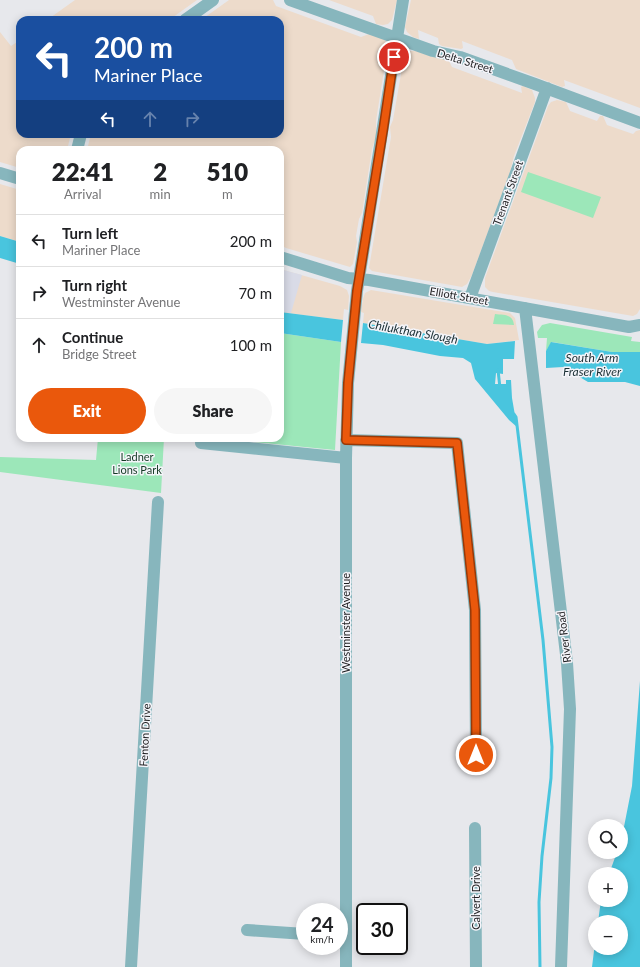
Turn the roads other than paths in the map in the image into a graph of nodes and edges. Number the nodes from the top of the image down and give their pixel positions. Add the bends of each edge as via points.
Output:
1 (213, 0) edge
2 (290, 0) edge
3 (403, 0) edge
4 (191, 16) edge
5 (397, 38) junction
6 (547, 88) junction
7 (640, 123) edge
8 (0, 173) edge
9 (16, 178) edge
10 (284, 258) edge
11 (358, 279) junction
12 (470, 298) junction
13 (525, 308) junction
14 (640, 325) edge
15 (346, 440) junction
16 (201, 443) dead end
17 (346, 458) junction
18 (158, 502) dead end
19 (476, 755) dead end
20 (476, 828) dead end
21 (343, 903) edge
22 (247, 930) dead end
23 (296, 933) edge
24 (345, 955) edge
25 (132, 967) edge
26 (346, 967) edge
27 (476, 967) edge
28 (561, 967) edge

1 - 4 street
2 - 5 street, Delta Street
3 - 5 street, Westminster Avenue
5 - 6 street, Delta Street
5 - 11 street, Westminster Avenue
6 - 7 street, Delta Street
6 - 12 street, Trenant Street
8 - 9 street
10 - 11 street, Elliott Street
11 - 12 street, Elliott Street
11 - 15 street, Westminster Avenue
12 - 13 street, Elliott Street
13 - 14 street, Elliott Street via 629,327
13 - 28 street, River Road via 568,669 570,709
15 - 17 street, Westminster Avenue
15 - 19 street via 457,443 475,610
16 - 17 street
17 - 21 street, Westminster Avenue
18 - 25 street, Fenton Drive
20 - 27 street, Calvert Drive
22 - 23 street
24 - 26 street, Westminster Avenue

